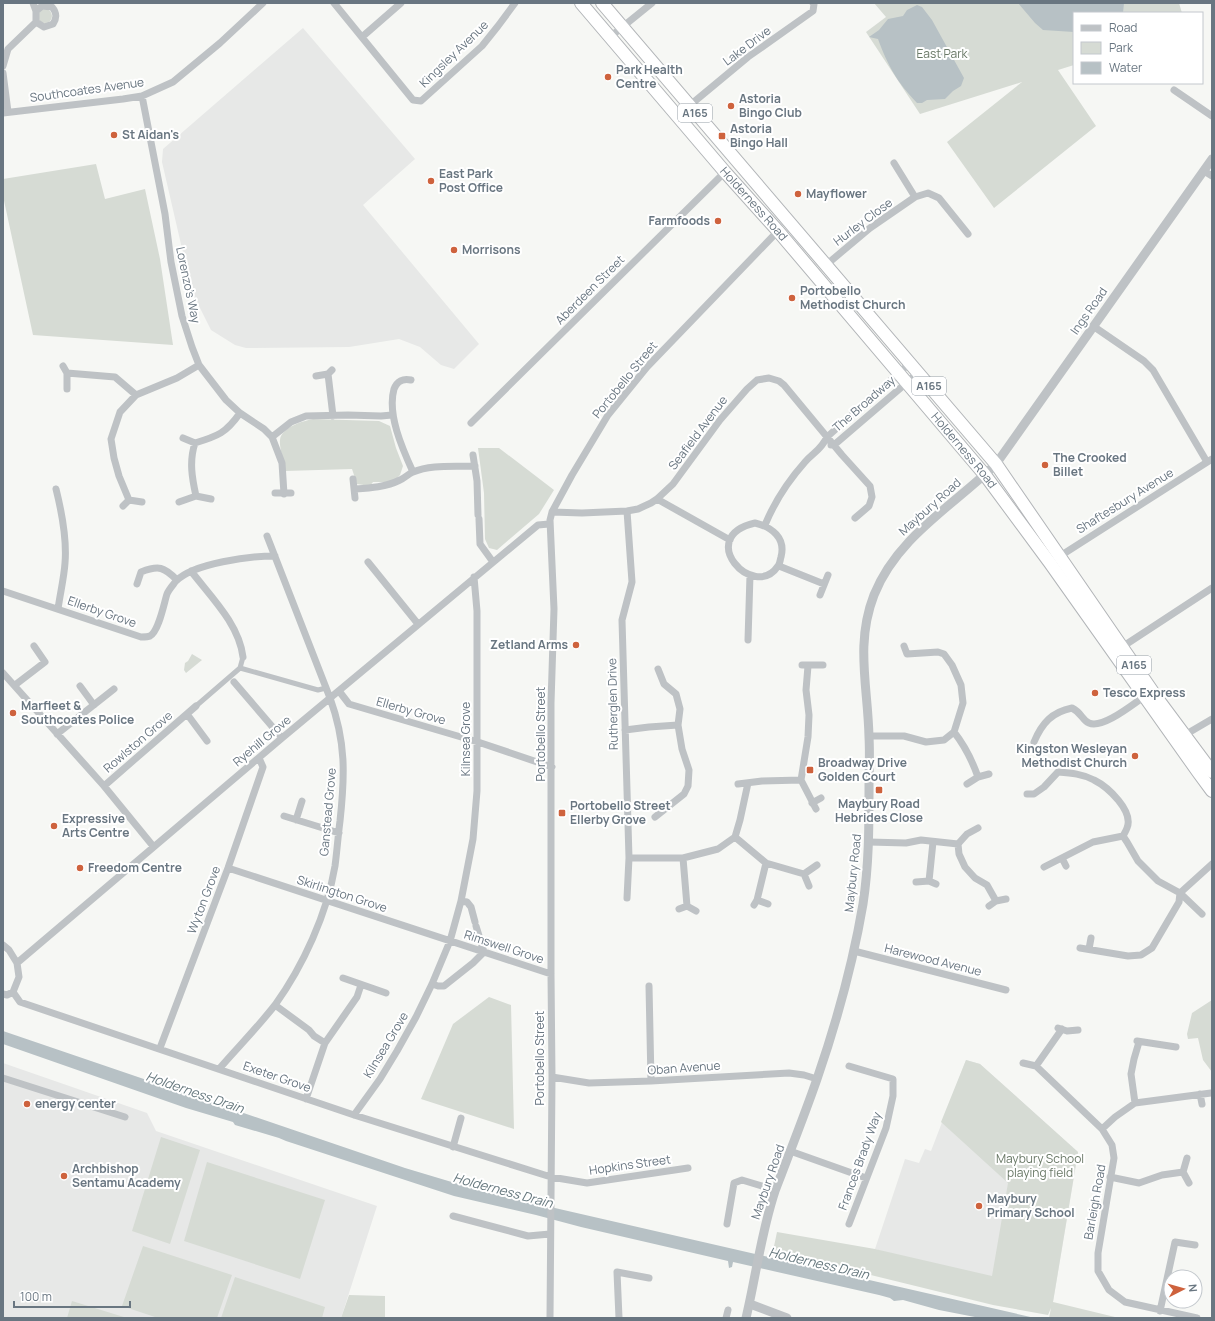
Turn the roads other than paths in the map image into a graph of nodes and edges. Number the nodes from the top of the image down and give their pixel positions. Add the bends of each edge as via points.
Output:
1 (33, 3) edge
2 (263, 3) edge
3 (334, 3) edge
4 (400, 3) edge
5 (514, 3) edge
6 (581, 3) edge
7 (602, 3) edge
8 (652, 3) edge
9 (813, 3) edge
10 (36, 11) junction
11 (36, 22) junction
12 (622, 27) junction
13 (362, 37) junction
14 (610, 37) junction
15 (3, 66) edge
16 (3, 73) edge
17 (1174, 90) dead end
18 (142, 96) junction
19 (689, 106) junction
20 (5, 113) edge
21 (1212, 116) edge
22 (1212, 159) edge
23 (894, 163) dead end
24 (1204, 171) junction
25 (725, 172) junction
26 (1212, 176) edge
27 (915, 197) junction
28 (778, 231) junction
29 (968, 234) dead end
30 (826, 265) junction
31 (1093, 326) junction
32 (199, 365) junction
33 (63, 366) dead end
34 (914, 368) junction
35 (68, 373) junction
36 (898, 373) junction
37 (316, 376) dead end
38 (410, 380) dead end
39 (906, 382) junction
40 (66, 389) dead end
41 (136, 395) junction
42 (240, 413) junction
43 (392, 415) junction
44 (333, 416) junction
45 (471, 423) dead end
46 (272, 437) junction
47 (827, 437) junction
48 (183, 438) dead end
49 (195, 443) junction
50 (834, 445) junction
51 (823, 446) junction
52 (473, 456) dead end
53 (1210, 461) edge
54 (996, 464) junction
55 (475, 466) junction
56 (413, 472) junction
57 (985, 475) junction
58 (353, 479) dead end
59 (56, 489) dead end
60 (355, 489) junction
61 (275, 493) dead end
62 (196, 496) junction
63 (355, 498) dead end
64 (211, 499) dead end
65 (657, 499) junction
66 (129, 500) junction
67 (142, 502) dead end
68 (179, 502) dead end
69 (123, 506) dead end
70 (552, 512) junction
71 (627, 512) junction
72 (855, 518) dead end
73 (549, 524) junction
74 (765, 525) junction
75 (267, 536) dead end
76 (730, 540) junction
77 (276, 556) junction
78 (1055, 560) junction
79 (368, 562) dead end
80 (493, 562) junction
81 (779, 566) junction
82 (192, 571) junction
83 (750, 575) junction
84 (828, 575) dead end
85 (474, 577) junction
86 (177, 580) junction
87 (138, 584) dead end
88 (824, 584) junction
89 (1212, 588) edge
90 (3, 591) edge
91 (820, 595) dead end
92 (58, 609) junction
93 (418, 624) junction
94 (748, 640) dead end
95 (34, 646) dead end
96 (904, 646) dead end
97 (1122, 647) junction
98 (243, 657) joint
99 (823, 665) dead end
100 (240, 668) junction
101 (658, 669) dead end
102 (3, 673) edge
103 (234, 682) dead end
104 (15, 685) junction
105 (80, 686) dead end
106 (326, 688) junction
107 (114, 689) dead end
108 (339, 691) junction
109 (1145, 696) junction
110 (330, 698) junction
111 (94, 705) junction
112 (196, 706) joint
113 (187, 714) junction
114 (1212, 719) edge
115 (678, 725) junction
116 (625, 730) junction
117 (954, 732) junction
118 (57, 734) junction
119 (869, 736) junction
120 (282, 738) junction
121 (1180, 738) junction
122 (207, 741) dead end
123 (478, 742) junction
124 (1034, 743) dead end
125 (259, 758) junction
126 (552, 766) junction
127 (1212, 772) edge
128 (989, 774) dead end
129 (978, 777) junction
130 (801, 780) junction
131 (748, 783) junction
132 (738, 784) dead end
133 (967, 784) dead end
134 (104, 786) junction
135 (1212, 791) edge
136 (1027, 794) dead end
137 (821, 798) dead end
138 (302, 801) dead end
139 (284, 816) dead end
140 (655, 817) dead end
141 (296, 820) junction
142 (973, 829) dead end
143 (339, 833) junction
144 (1123, 836) junction
145 (735, 837) junction
146 (869, 842) junction
147 (933, 842) junction
148 (958, 844) junction
149 (153, 846) junction
150 (629, 858) junction
151 (683, 858) junction
152 (1062, 858) junction
153 (766, 863) junction
154 (1212, 864) edge
155 (817, 865) dead end
156 (1066, 866) dead end
157 (1044, 867) dead end
158 (228, 868) junction
159 (804, 874) junction
160 (916, 882) dead end
161 (809, 886) dead end
162 (1180, 893) junction
163 (627, 898) dead end
164 (1006, 899) dead end
165 (326, 901) junction
166 (461, 901) junction
167 (996, 901) junction
168 (768, 904) dead end
169 (989, 906) dead end
170 (696, 911) dead end
171 (1202, 914) dead end
172 (1091, 938) dead end
173 (450, 941) junction
174 (3, 944) edge
175 (1080, 948) dead end
176 (1089, 949) junction
177 (484, 952) junction
178 (854, 952) junction
179 (17, 963) junction
180 (551, 974) junction
181 (342, 978) dead end
182 (432, 984) junction
183 (361, 985) junction
184 (649, 986) dead end
185 (1006, 990) dead end
186 (13, 992) junction
187 (386, 993) dead end
188 (3, 994) edge
189 (275, 1005) junction
190 (1078, 1030) dead end
191 (325, 1043) junction
192 (1176, 1047) dead end
193 (160, 1048) junction
194 (1023, 1063) dead end
195 (849, 1066) dead end
196 (1036, 1066) junction
197 (219, 1069) junction
198 (552, 1077) junction
199 (3, 1078) edge
200 (817, 1079) junction
201 (651, 1081) junction
202 (1211, 1093) dead end
203 (1200, 1094) junction
204 (306, 1099) junction
205 (1135, 1103) junction
206 (1202, 1104) dead end
207 (354, 1115) junction
208 (125, 1118) dead end
209 (461, 1118) dead end
210 (1102, 1128) junction
211 (453, 1147) junction
212 (790, 1151) junction
213 (1186, 1158) dead end
214 (688, 1168) dead end
215 (1183, 1172) junction
216 (550, 1177) junction
217 (1110, 1177) junction
218 (866, 1178) junction
219 (1189, 1183) dead end
220 (775, 1190) junction
221 (453, 1216) dead end
222 (727, 1224) dead end
223 (849, 1224) dead end
224 (550, 1234) junction
225 (1195, 1245) dead end
226 (649, 1278) dead end
227 (750, 1304) junction
228 (728, 1310) dead end
229 (1160, 1311) junction
230 (550, 1318) edge
231 (619, 1318) edge
232 (726, 1318) edge
233 (746, 1318) edge
234 (787, 1318) edge
235 (1197, 1318) edge

1 - 10 street
2 - 18 street, Southcoates Avenue via 173,82
3 - 13 street
4 - 13 street
5 - 13 street, Kingsley Avenue via 482,46 421,101 412,100
6 - 14 highway, Holderness Road / A165
7 - 12 highway, Holderness Road / A165
8 - 12 street
9 - 19 street, Lake Drive via 813,12 748,57
10 - 11 street
10 - 11 street via 42,6 52,7 56,11 56,20 53,24 44,27
11 - 15 street via 8,49
12 - 14 street
12 - 19 highway, Holderness Road / A165
14 - 25 highway, Holderness Road / A165
16 - 20 street
17 - 21 street
18 - 20 street, Southcoates Avenue
18 - 32 street, Lorenzo's Way via 182,316
19 - 30 highway, Holderness Road / A165
22 - 24 street, Ings Road
23 - 27 street
24 - 26 street
24 - 31 street, Ings Road
25 - 28 highway, Holderness Road / A165
25 - 45 street, Aberdeen Street
27 - 29 street, Hurley Close via 928,192 939,198
27 - 30 street, Hurley Close via 870,228
28 - 36 highway, Holderness Road / A165
28 - 70 street, Portobello Street via 646,367 608,414
30 - 34 highway, Holderness Road / A165
31 - 53 street via 1144,361 1160,381
31 - 54 street, Ings Road
32 - 41 street via 177,378
32 - 42 street, Lorenzo's Way via 226,400
33 - 35 street
34 - 36 street, The Broadway
34 - 39 street, The Broadway
34 - 54 highway, Holderness Road / A165
35 - 40 street
35 - 41 street via 115,377
36 - 39 highway, Holderness Road / A165
36 - 47 street, The Broadway
37 - 44 street via 330,372
38 - 43 street via 399,377 393,392
39 - 50 street, The Broadway
39 - 57 highway, Holderness Road / A165
41 - 66 street via 120,412 111,439 114,458
42 - 46 street, Lorenzo's Way
42 - 49 street via 218,436
43 - 44 street
43 - 56 street
44 - 46 street via 306,416 291,422
46 - 61 street, Lorenzo's Way via 282,463 288,493
47 - 50 street, Seafield Avenue
47 - 51 street, The Broadway
47 - 65 street, Seafield Avenue via 779,381 769,378 757,380 720,420 673,484
48 - 49 street
49 - 62 street via 191,454 191,472
50 - 51 street, The Broadway
50 - 72 street, Seafield Avenue via 870,486 872,497 869,506 864,514
51 - 74 street, The Broadway via 805,462 783,492
52 - 55 street
53 - 78 street, Shaftesbury Avenue
54 - 57 street, Ings Road
54 - 78 highway, Holderness Road / A165
55 - 56 street via 441,467
55 - 80 street via 480,544
56 - 60 street via 389,485
57 - 78 highway, Holderness Road / A165
57 - 119 street, Maybury Road via 924,526 902,549 875,592 867,615 863,639
58 - 60 street
59 - 92 street via 65,554
60 - 63 street
62 - 64 street
62 - 68 street
65 - 71 street, Seafield Avenue
65 - 76 street
66 - 67 street
66 - 69 street
70 - 71 street, Seafield Avenue
70 - 73 street, Portobello Street
71 - 116 street, Rutherglen Drive via 632,582 622,620
73 - 80 street, Ryehill Grove via 538,524
73 - 126 street, Portobello Street via 554,610
74 - 76 street via 745,525 736,530
74 - 81 street via 775,531 781,541 782,554
75 - 77 street, Ganstead Grove
76 - 83 street via 731,560 738,569
77 - 82 street, Ellerby Grove via 242,558
77 - 106 street, Ganstead Grove
78 - 97 highway, Holderness Road / A165
78 - 109 highway, Holderness Road / A165
79 - 93 street
80 - 85 street, Ryehill Grove
81 - 83 street via 764,576
81 - 88 street
82 - 86 street, Ellerby Grove
82 - 98 street via 233,626 242,646
83 - 94 street
84 - 88 street
85 - 93 street, Ryehill Grove
85 - 123 street, Kilnsea Grove via 477,611
86 - 87 street via 168,570 150,568 141,572
86 - 92 street, Ellerby Grove via 168,592 156,631 150,636 141,637
88 - 91 street
89 - 97 street
90 - 92 street, Ellerby Grove
93 - 108 street, Ryehill Grove
95 - 104 street via 45,662
96 - 117 street via 907,654 944,654 952,665 961,685 963,703
97 - 121 highway, Holderness Road / A165
98 - 100 street
99 - 130 street via 805,665 809,715
100 - 106 street via 318,690
100 - 112 street, Rowlston Grove
101 - 115 street via 664,684 676,694 680,709
102 - 104 street
103 - 120 street
104 - 118 street
105 - 111 street
106 - 110 street, Ganstead Grove
107 - 111 street
108 - 110 street, Ryehill Grove
108 - 123 street, Ellerby Grove via 349,704
109 - 121 highway, Holderness Road / A165
109 - 124 street via 1101,722 1089,723 1079,711 1072,708 1058,712 1045,722
110 - 120 street, Ryehill Grove
110 - 143 street, Ganstead Grove via 339,723 344,761
111 - 118 street
112 - 113 street, Rowlston Grove
113 - 122 street, Rowlston Grove
113 - 134 street, Rowlston Grove
114 - 121 street
115 - 116 street
115 - 140 street via 689,770 688,786 684,794
116 - 150 street, Rutherglen Drive
117 - 119 street via 944,740 926,742 904,736
117 - 129 street via 964,745
118 - 134 street
119 - 146 street, Maybury Road
120 - 125 street, Ryehill Grove
121 - 127 highway, Holderness Road / A165
121 - 135 highway, Holderness Road / A165
123 - 126 street, Ellerby Grove
123 - 166 street, Kilnsea Grove via 473,839
125 - 149 street, Ryehill Grove
125 - 158 street, Wyton Grove via 263,767
126 - 180 street, Portobello Street
128 - 129 street
129 - 133 street
130 - 131 street
130 - 137 street via 814,806
131 - 132 street
131 - 145 street
134 - 149 street
136 - 144 street via 1034,794 1044,787 1058,772 1075,773 1095,780 1114,795 1127,812 1128,827
138 - 141 street
139 - 141 street
141 - 143 street
142 - 148 street
143 - 165 street, Ganstead Grove via 335,867
144 - 152 street via 1093,842
144 - 162 street via 1138,862 1158,881
145 - 151 street via 718,849
145 - 153 street
146 - 147 street
146 - 178 street, Maybury Road via 863,901
147 - 148 street
147 - 160 street via 932,882
148 - 167 street via 959,854 966,867 974,878 987,885
149 - 179 street, Ryehill Grove
150 - 151 street
150 - 163 street, Rutherglen Drive
151 - 170 street via 683,908
152 - 156 street
152 - 157 street
153 - 159 street
153 - 168 street via 755,902
154 - 162 street
155 - 159 street
158 - 165 street, Skirlington Grove
158 - 193 street, Wyton Grove
159 - 161 street
162 - 171 street
162 - 176 street via 1179,902 1152,948 1141,955 1128,956
164 - 167 street
165 - 173 street, Skirlington Grove
165 - 189 street, Ganstead Grove via 313,939
166 - 173 street, Kilnsea Grove
166 - 177 street via 467,902 471,907
167 - 169 street
172 - 176 street
173 - 177 street, Rimswell Grove
173 - 182 street, Kilnsea Grove
174 - 179 street
175 - 176 street
177 - 180 street, Rimswell Grove
177 - 182 street via 444,986
178 - 185 street, Harewood Avenue
178 - 200 street, Maybury Road via 838,1016
179 - 186 street via 19,977
180 - 198 street, Portobello Street
181 - 183 street
182 - 207 street, Kilnsea Grove via 397,1051
183 - 187 street
183 - 191 street via 357,996
184 - 201 street
186 - 188 street
186 - 193 street, Exeter Grove via 20,1002
189 - 191 street
189 - 197 street, Ganstead Grove
190 - 196 street via 1060,1029
191 - 204 street
192 - 205 street via 1137,1041 1131,1074
193 - 197 street, Exeter Grove
194 - 196 street
195 - 218 street, Frances Brady Way via 893,1079 893,1096 886,1128
196 - 210 street, Barleigh Road
197 - 204 street, Exeter Grove
198 - 201 street, Oban Avenue via 590,1083
198 - 216 street, Portobello Street
199 - 208 street
200 - 201 street, Oban Avenue via 789,1073
200 - 212 street, Maybury Road
202 - 203 street
203 - 205 street
203 - 206 street
204 - 207 street, Exeter Grove
205 - 210 street
207 - 211 street, Exeter Grove
209 - 211 street
210 - 217 street, Barleigh Road via 1112,1144 1114,1158
211 - 216 street, Exeter Grove
212 - 218 street
212 - 220 street, Maybury Road
213 - 215 street
214 - 216 street, Hopkins Street via 587,1183
215 - 217 street via 1162,1175 1139,1183
215 - 219 street
216 - 224 street, Portobello Street
217 - 229 street, Barleigh Road via 1098,1253 1098,1271 1109,1290 1125,1302
218 - 223 street, Frances Brady Way
220 - 222 street via 742,1180 734,1184
220 - 227 street, Maybury Road
221 - 224 street via 528,1236
224 - 230 street, Portobello Street
225 - 229 street via 1175,1242
226 - 231 street via 617,1272
227 - 233 street, Maybury Road
227 - 234 street
228 - 232 street
229 - 235 street, Barleigh Road

